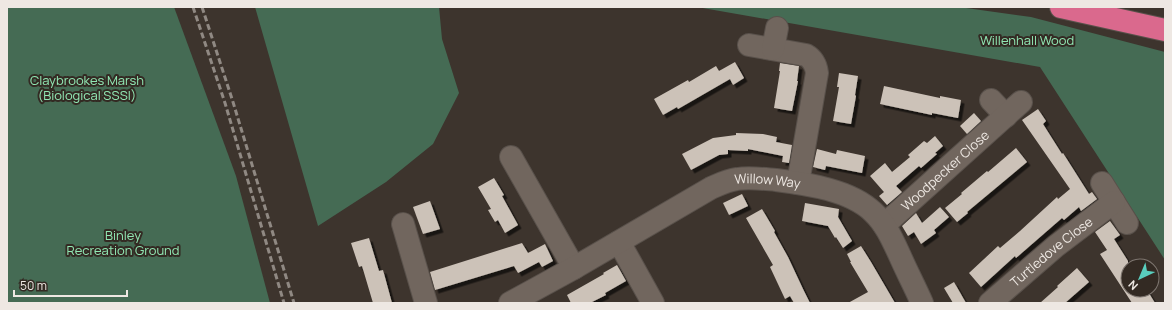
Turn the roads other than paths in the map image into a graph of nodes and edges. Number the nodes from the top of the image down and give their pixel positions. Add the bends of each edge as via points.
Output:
1 (1061, 7) edge
2 (777, 28) dead end
3 (1165, 30) edge
4 (750, 45) dead end
5 (773, 49) junction
6 (991, 100) dead end
7 (511, 157) dead end
8 (798, 183) junction
9 (1102, 183) dead end
10 (1114, 202) junction
11 (1127, 223) dead end
12 (403, 224) dead end
13 (884, 225) junction
14 (619, 242) junction
15 (574, 268) junction
16 (919, 302) edge
17 (426, 303) edge
18 (510, 303) edge
19 (653, 303) edge
20 (990, 303) edge

1 - 3 highway
2 - 5 street
4 - 5 street
5 - 8 street via 806,56 813,61 816,69
6 - 13 street, Woodpecker Close via 1014,109
7 - 15 street
8 - 13 street, Willow Way via 854,199 864,204
8 - 14 street, Willow Way via 750,178 725,182
9 - 10 street
10 - 11 street
10 - 20 street, Turtledove Close via 1056,246
12 - 17 street
13 - 16 street, Willow Way
14 - 15 street, Willow Way
14 - 19 street
15 - 18 street, Willow Way

